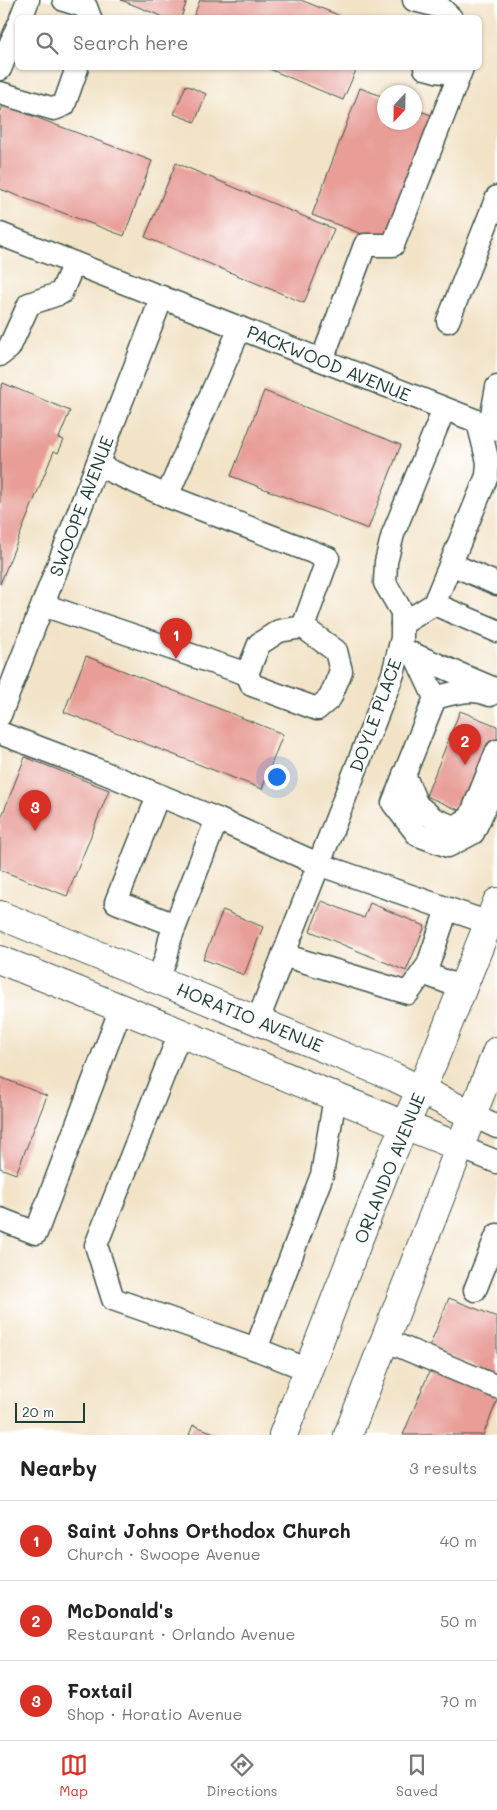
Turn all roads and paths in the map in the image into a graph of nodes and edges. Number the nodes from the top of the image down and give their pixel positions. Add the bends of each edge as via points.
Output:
1 (28, 0) edge
2 (64, 0) edge
3 (414, 0) edge
4 (22, 15) edge
5 (89, 15) edge
6 (448, 15) edge
7 (15, 33) edge
8 (0, 69) edge
9 (76, 70) edge
10 (432, 70) edge
11 (461, 71) edge
12 (0, 93) edge
13 (497, 197) edge
14 (0, 234) edge
15 (74, 264) junction
16 (162, 298) junction
17 (448, 321) dead end
18 (240, 328) junction
19 (0, 355) edge
20 (322, 360) junction
21 (497, 386) edge
22 (444, 409) junction
23 (488, 426) edge
24 (97, 466) junction
25 (492, 472) edge
26 (167, 496) junction
27 (451, 564) junction
28 (497, 584) edge
29 (434, 604) junction
30 (43, 605) junction
31 (402, 624) junction
32 (303, 627) junction
33 (497, 630) edge
34 (407, 652) junction
35 (247, 674) junction
36 (497, 690) edge
37 (435, 698) junction
38 (497, 700) edge
39 (0, 715) edge
40 (0, 733) edge
41 (497, 751) edge
42 (404, 774) junction
43 (497, 781) edge
44 (158, 796) junction
45 (217, 819) junction
46 (318, 864) junction
47 (448, 909) junction
48 (493, 912) edge
49 (0, 915) edge
50 (175, 925) junction
51 (283, 955) junction
52 (0, 960) edge
53 (423, 973) junction
54 (158, 979) junction
55 (463, 988) junction
56 (120, 1008) junction
57 (258, 1020) junction
58 (180, 1033) junction
59 (497, 1050) edge
60 (421, 1090) junction
61 (335, 1097) junction
62 (472, 1115) junction
63 (405, 1126) junction
64 (497, 1126) edge
65 (460, 1147) junction
66 (497, 1162) edge
67 (0, 1219) edge
68 (497, 1235) edge
69 (475, 1290) dead end
70 (385, 1340) junction
71 (256, 1349) junction
72 (309, 1370) junction
73 (497, 1387) edge
74 (282, 1435) edge
75 (348, 1435) edge

1 - 4 street
2 - 5 street via 86,7
3 - 6 street via 440,7
7 - 8 street
9 - 12 street via 64,105 54,109
10 - 11 street
11 - 20 street via 393,245 365,245
13 - 17 street
14 - 15 street, PACKWOOD AVENUE
15 - 16 street, PACKWOOD AVENUE
15 - 19 street via 61,293 29,304 9,348
16 - 18 street, PACKWOOD AVENUE
16 - 24 street, SWOOPE AVENUE
18 - 20 street, PACKWOOD AVENUE
18 - 26 street
20 - 22 street, PACKWOOD AVENUE
21 - 23 street
22 - 23 street, PACKWOOD AVENUE
22 - 31 street, DOYLE PLACE via 393,534 386,562 385,583 402,612
23 - 25 street via 488,462
24 - 26 street
24 - 30 street, SWOOPE AVENUE
25 - 27 street
26 - 32 street via 328,558
27 - 28 street
27 - 29 street
29 - 31 street
29 - 33 street
30 - 35 street
30 - 39 street, SWOOPE AVENUE
31 - 34 street, DOYLE PLACE
32 - 35 street via 279,631 259,644
32 - 35 street via 336,652 341,671 330,698 317,709 252,685
34 - 36 street
34 - 37 street
34 - 46 street, DOYLE PLACE via 393,674
37 - 38 street via 459,692 482,692
37 - 42 street
40 - 44 street
41 - 42 street via 470,818 454,827 434,819 417,805
42 - 43 street via 393,802 418,835 448,846 473,833
44 - 45 street
44 - 50 street via 116,902
45 - 46 street
45 - 50 street
46 - 47 street
46 - 51 street, DOYLE PLACE
47 - 48 street
47 - 53 street
48 - 55 main road, ORLANDO AVENUE
49 - 54 main road, HORATIO AVENUE
50 - 54 street
51 - 53 street via 408,994
51 - 57 street, DOYLE PLACE
52 - 56 main road
53 - 55 street
54 - 57 main road, HORATIO AVENUE
55 - 60 main road, ORLANDO AVENUE
56 - 58 main road
56 - 67 street via 36,1232
57 - 60 main road, HORATIO AVENUE
58 - 61 main road
58 - 71 street via 96,1245 113,1299
59 - 62 main road
60 - 62 main road, HORATIO AVENUE
60 - 63 main road, ORLANDO AVENUE
61 - 63 main road
61 - 71 street via 322,1175
62 - 64 street, HORATIO AVENUE
62 - 65 main road
63 - 65 main road
63 - 72 main road, ORLANDO AVENUE
65 - 66 street
65 - 70 main road
68 - 69 street
70 - 73 street
70 - 75 main road
71 - 72 street
72 - 74 main road, ORLANDO AVENUE

